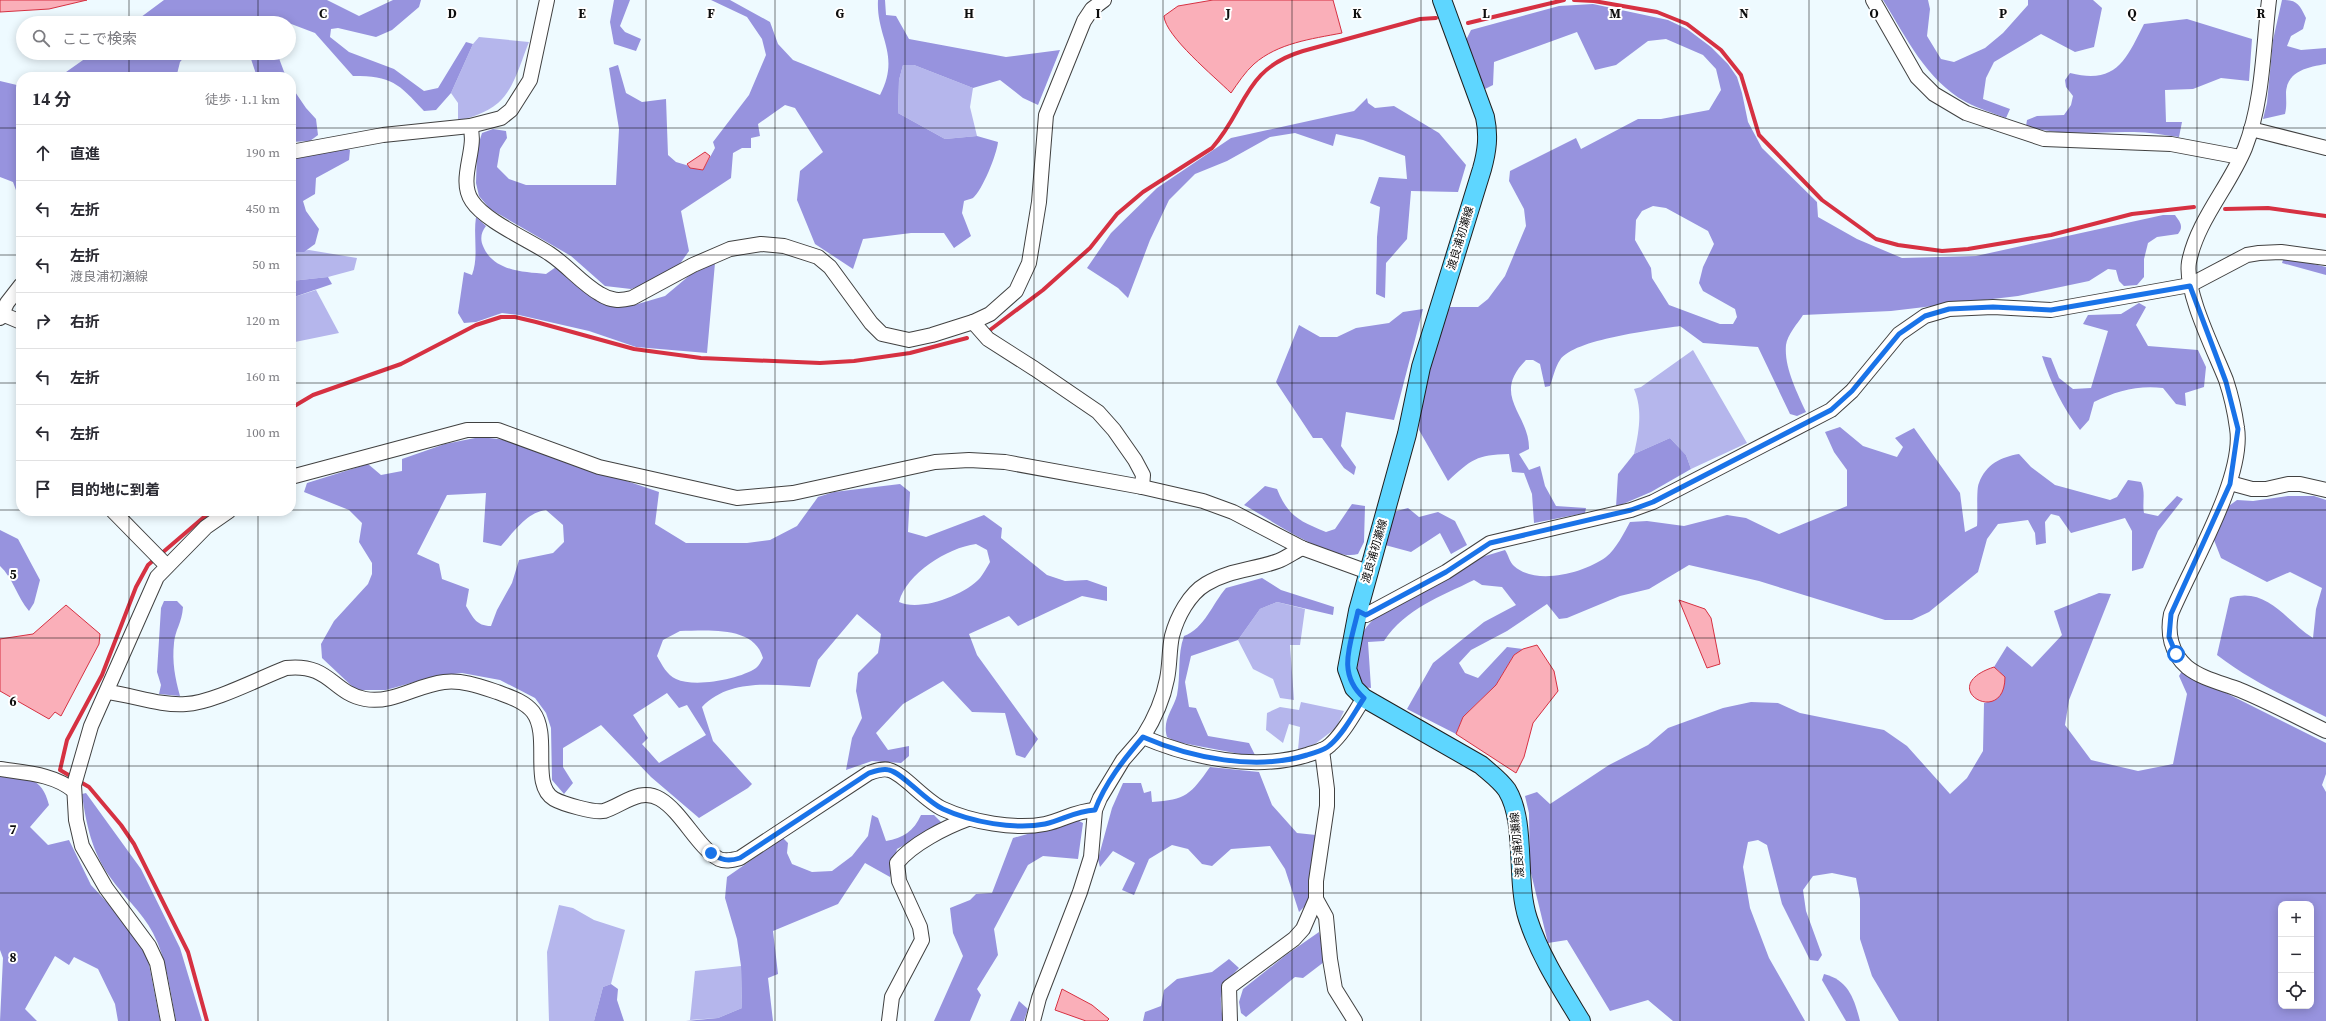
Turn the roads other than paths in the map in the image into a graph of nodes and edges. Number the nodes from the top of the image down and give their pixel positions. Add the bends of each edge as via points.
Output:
1 (547, 0) edge
2 (1104, 0) edge
3 (1442, 0) edge
4 (1873, 0) edge
5 (2269, 0) edge
6 (470, 126) junction
7 (2251, 129) junction
8 (2326, 148) edge
9 (296, 151) edge
10 (2240, 158) junction
11 (2326, 258) edge
12 (2190, 286) junction
13 (16, 293) edge
14 (1, 316) edge
15 (16, 320) edge
16 (974, 322) junction
17 (296, 476) edge
18 (2230, 484) junction
19 (1142, 487) junction
20 (2326, 490) edge
21 (118, 516) edge
22 (222, 516) edge
23 (1302, 548) junction
24 (160, 560) junction
25 (1368, 572) junction
26 (1358, 611) junction
27 (107, 692) junction
28 (1364, 698) junction
29 (2326, 731) edge
30 (1143, 737) junction
31 (1322, 750) junction
32 (0, 769) edge
33 (75, 783) junction
34 (1095, 810) junction
35 (968, 819) junction
36 (1316, 899) junction
37 (168, 1021) edge
38 (889, 1021) edge
39 (1033, 1021) edge
40 (1230, 1021) edge
41 (1355, 1021) edge
42 (1581, 1021) edge

1 - 6 street via 530,80 522,96 501,118
2 - 16 street via 1092,9 1084,21 1046,115 1039,202 1029,263 1023,279 1005,303
3 - 25 main road, 渡良浦初瀬線 via 1485,117 1488,130 1487,145 1482,169 1421,367 1406,434
4 - 10 street via 1917,76 1934,94 1966,113 2044,139 2171,144
5 - 7 street via 2260,83
6 - 9 street via 383,135
6 - 16 street via 473,134 467,181 472,201 490,217 550,254 599,294 611,299 621,301 632,298 693,265 730,249 761,244 784,246 818,257 830,267 882,334 909,340
7 - 8 street
7 - 10 street
10 - 12 street via 2195,244 2189,264
11 - 12 street via 2280,252 2253,254
12 - 18 street via 2226,382 2238,429
12 - 26 street via 2051,310 1993,307 1949,309 1925,316 1899,334 1852,391 1831,410 1741,457 1653,502 1631,510 1490,543 1446,572 1366,615
13 - 14 street
14 - 15 street
16 - 19 street via 988,340 1098,412 1135,460 1142,475
17 - 19 street via 467,430 484,429 515,435 599,468 737,498 793,493 901,468 969,460 1005,462
18 - 20 street via 2252,489 2288,484
18 - 29 street via 2171,614 2169,637 2176,654 2187,667 2208,679 2240,690
19 - 23 street via 1203,501 1225,509
21 - 24 street
22 - 24 street
23 - 25 street
23 - 30 street via 1278,560 1222,575 1204,585 1190,598 1178,619 1172,637 1168,678 1161,703 1155,720
24 - 27 street via 157,577
25 - 26 main road, 渡良浦初瀬線
26 - 28 main road, 渡良浦初瀬線 via 1347,669 1354,688
27 - 33 street via 91,726
27 - 35 street via 168,704 187,704 207,700 286,668 299,666 322,673 353,695 365,699 388,699 445,682 469,683 512,697 532,710 540,722 542,731 542,781 545,791 554,799 594,811 603,811 639,795 649,794 676,814 711,853 720,859 730,861 740,858 869,773 879,770 889,769 942,809
28 - 31 street via 1330,746
28 - 42 main road, 渡良浦初瀬線 via 1481,765 1497,778 1506,790 1513,801 1517,820 1520,872 1527,918 1550,970
30 - 31 street via 1169,747 1243,761 1293,760
30 - 34 street via 1123,760
31 - 36 street via 1327,806 1316,881
32 - 33 street
33 - 37 street via 76,820 82,846 106,888 149,946 157,963
34 - 35 street via 1080,811 1045,824 1006,825
34 - 39 street via 1091,857 1039,998
35 - 38 street via 950,825 904,855 897,863 899,881 920,927 922,940 892,998
36 - 40 street via 1303,929 1294,939 1229,987
36 - 41 street via 1326,916 1335,989

